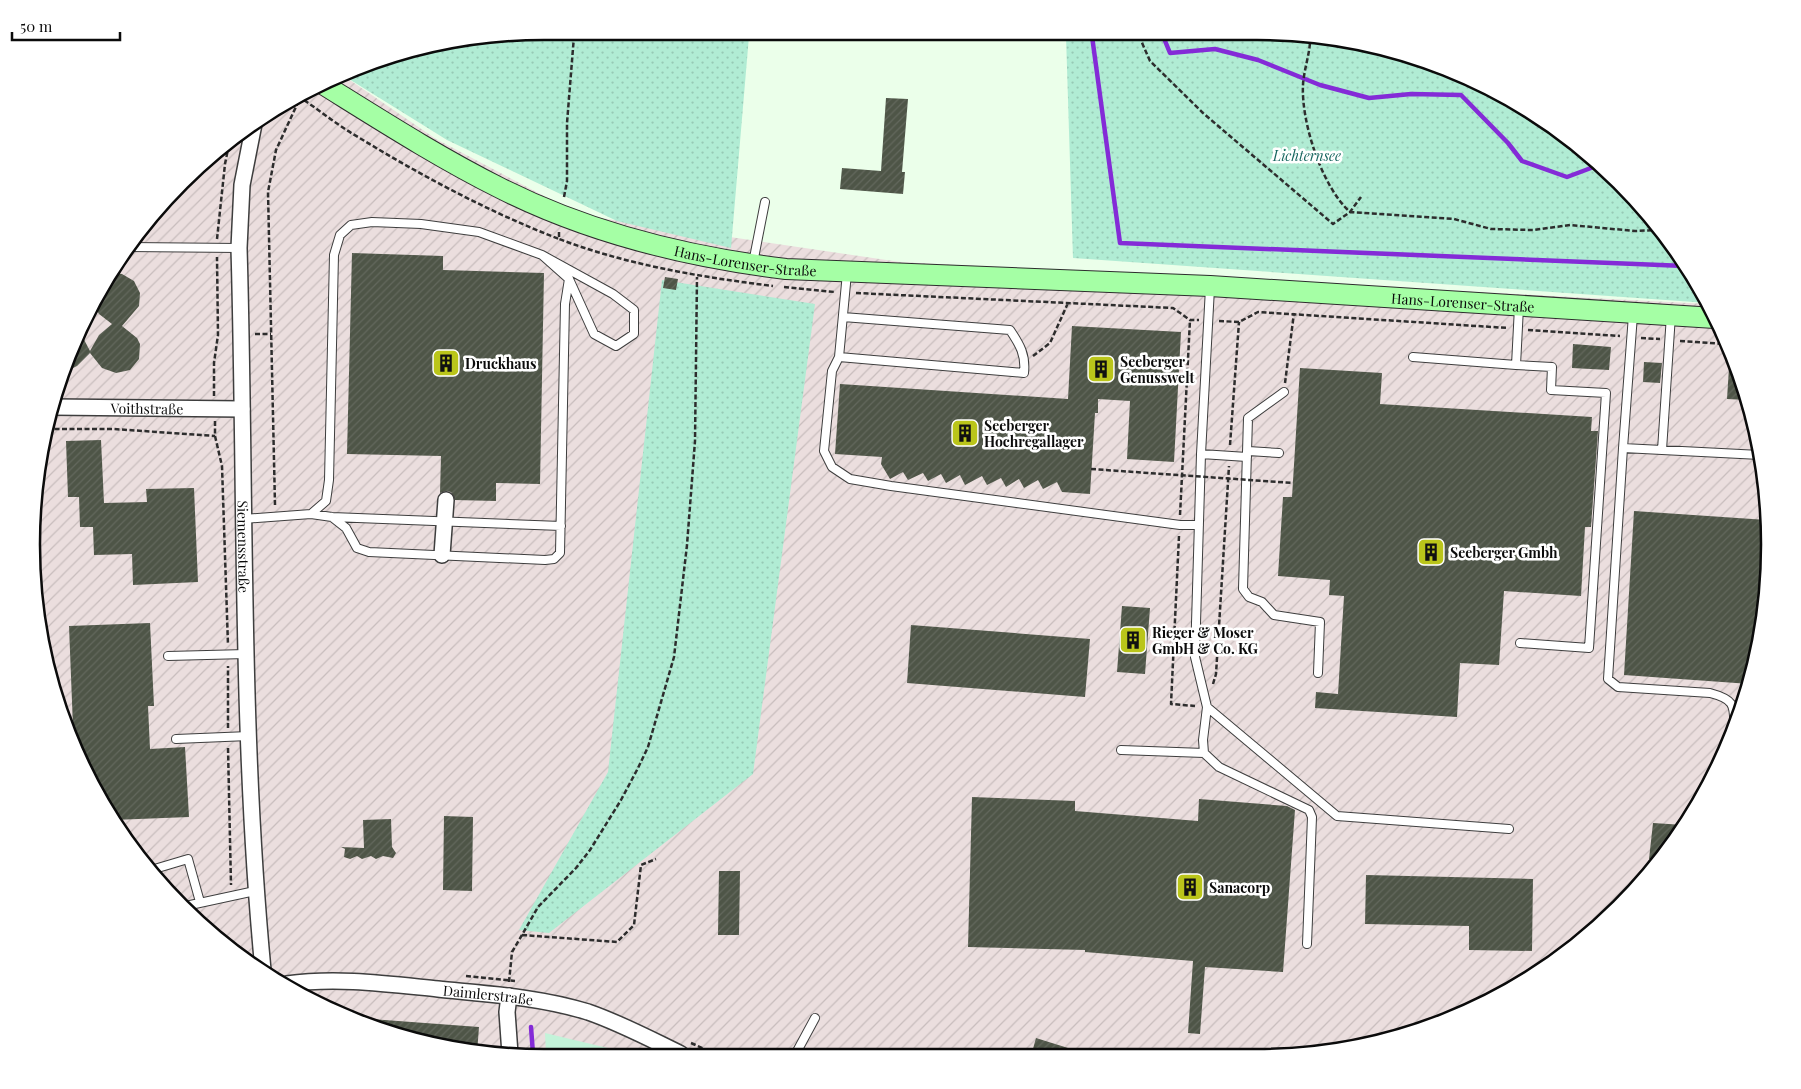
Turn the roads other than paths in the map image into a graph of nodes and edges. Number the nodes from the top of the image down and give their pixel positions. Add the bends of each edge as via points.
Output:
1 (330, 88) edge
2 (248, 136) edge
3 (765, 202) dead end
4 (137, 247) edge
5 (239, 248) junction
6 (542, 255) junction
7 (753, 265) junction
8 (848, 272) junction
9 (569, 278) junction
10 (1210, 286) junction
11 (1520, 305) junction
12 (1634, 313) junction
13 (1671, 315) junction
14 (843, 317) junction
15 (1707, 317) edge
16 (839, 357) junction
17 (1413, 357) dead end
18 (1516, 365) junction
19 (1284, 392) road end
20 (59, 407) edge
21 (242, 409) junction
22 (1623, 448) junction
23 (1662, 450) junction
24 (1279, 453) dead end
25 (1201, 454) junction
26 (1247, 454) junction
27 (1753, 456) edge
28 (446, 500) dead end
29 (311, 514) junction
30 (332, 517) junction
31 (244, 520) junction
32 (444, 521) junction
33 (1199, 525) junction
34 (561, 526) junction
35 (442, 555) junction
36 (1520, 643) dead end
37 (246, 654) junction
38 (168, 656) dead end
39 (1318, 673) dead end
40 (1207, 707) junction
41 (1734, 707) edge
42 (249, 736) junction
43 (176, 740) dead end
44 (1121, 750) dead end
45 (1204, 754) junction
46 (1509, 829) dead end
47 (157, 868) edge
48 (256, 891) junction
49 (200, 902) junction
50 (191, 904) edge
51 (1307, 944) dead end
52 (262, 963) edge
53 (295, 983) edge
54 (509, 996) junction
55 (815, 1018) dead end
56 (510, 1048) edge
57 (671, 1049) edge
58 (797, 1049) edge

1 - 7 street, Hans-Lorenser-Straße via 500,188 560,214 662,247
2 - 5 street, Siemensstraße
3 - 7 lane
4 - 5 lane
5 - 21 street, Siemensstraße
6 - 9 lane
6 - 9 lane via 613,294 634,310 634,334 616,346 594,334
6 - 29 lane via 479,232 422,224 372,222 351,225 340,235 334,255 329,480 326,501
7 - 8 street, Hans-Lorenser-Straße
8 - 10 street, Hans-Lorenser-Straße
8 - 14 lane
9 - 34 lane via 565,304
10 - 11 street, Hans-Lorenser-Straße
10 - 25 lane
11 - 12 street, Hans-Lorenser-Straße
11 - 18 lane
12 - 13 street, Hans-Lorenser-Straße
12 - 22 lane
13 - 15 street, Hans-Lorenser-Straße
13 - 23 lane
14 - 16 lane
14 - 16 lane via 1010,330 1026,361 1024,373
16 - 33 lane via 832,371 824,451 832,468 850,479
17 - 18 lane
18 - 36 lane via 1552,366 1551,390 1606,393 1588,648
19 - 26 lane via 1248,418
20 - 21 street, Voithstraße
21 - 31 street, Siemensstraße
22 - 23 lane
22 - 41 lane via 1608,679 1618,687 1710,693 1722,696
23 - 27 lane
24 - 26 lane
25 - 26 lane
25 - 33 lane
26 - 39 lane via 1244,589 1249,597 1262,602 1274,616 1320,622
28 - 32 street
29 - 30 lane
29 - 31 lane
30 - 32 lane
30 - 35 lane via 346,528 357,548 369,552
31 - 37 street, Siemensstraße
32 - 34 lane
32 - 35 street
33 - 40 lane via 1195,657
34 - 35 lane via 560,553 554,559
37 - 38 lane
37 - 42 street, Siemensstraße
40 - 45 lane
40 - 46 lane via 1337,816
42 - 43 lane
42 - 48 street, Siemensstraße
44 - 45 lane
45 - 51 lane via 1219,767 1309,810 1312,817
47 - 49 lane via 188,859
48 - 49 lane
48 - 52 street, Siemensstraße
49 - 50 lane
53 - 54 street, Daimlerstraße via 362,982
54 - 56 street
54 - 57 street, Daimlerstraße via 587,1012
55 - 58 lane

